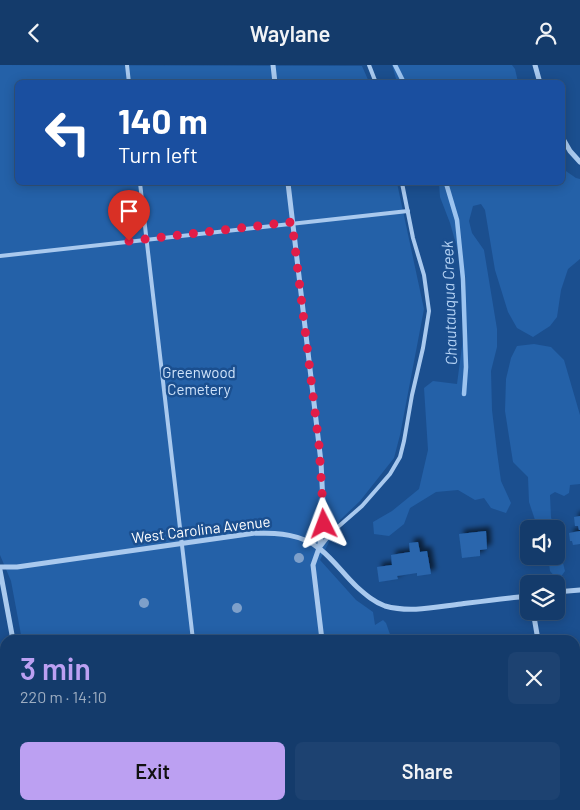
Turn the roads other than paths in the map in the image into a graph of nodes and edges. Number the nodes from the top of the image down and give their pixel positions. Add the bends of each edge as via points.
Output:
1 (126, 65) edge
2 (273, 65) edge
3 (369, 65) edge
4 (535, 65) edge
5 (128, 80) edge
6 (275, 80) edge
7 (375, 80) edge
8 (539, 80) edge
9 (565, 142) edge
10 (578, 161) edge
11 (140, 185) edge
12 (288, 185) edge
13 (402, 185) edge
14 (408, 211) junction
15 (292, 222) junction
16 (147, 239) junction
17 (0, 256) edge
18 (183, 544) junction
19 (319, 548) junction
20 (0, 569) edge
21 (580, 590) edge
22 (565, 591) edge
23 (520, 596) edge
24 (535, 620) edge
25 (12, 635) edge
26 (193, 635) edge
27 (321, 635) edge
28 (537, 635) edge

1 - 5 lane
2 - 6 street
3 - 7 lane
4 - 8 street
9 - 10 street
11 - 16 lane
12 - 15 street
13 - 14 lane
14 - 15 lane
14 - 19 lane via 424,275 429,311 400,457 390,474 362,506
15 - 16 lane
15 - 19 street via 321,462 324,524
16 - 17 lane
16 - 18 lane
18 - 19 street, West Carolina Avenue via 271,533 300,538
18 - 20 street, West Carolina Avenue
18 - 26 lane
19 - 23 street, West Carolina Avenue via 348,579 372,600 384,605 422,609
19 - 27 street via 313,565
20 - 25 street
21 - 22 street
24 - 28 street

